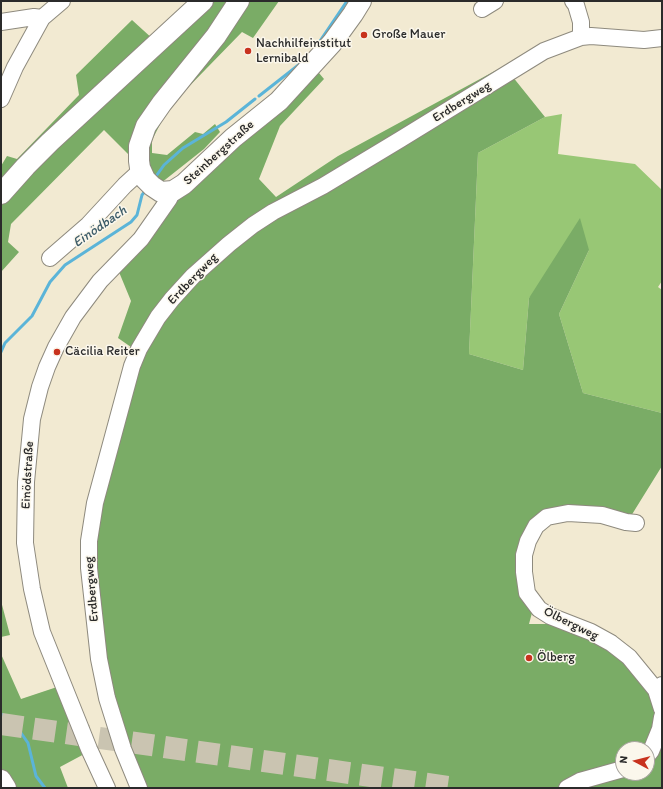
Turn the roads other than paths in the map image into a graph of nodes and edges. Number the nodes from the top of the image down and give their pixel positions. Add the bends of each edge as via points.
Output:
1 (62, 1) edge
2 (203, 1) edge
3 (239, 1) edge
4 (361, 1) edge
5 (573, 1) edge
6 (42, 18) junction
7 (1, 22) edge
8 (581, 37) junction
9 (662, 38) edge
10 (1, 99) edge
11 (143, 175) junction
12 (167, 192) junction
13 (1, 194) edge
14 (50, 258) dead end
15 (636, 523) dead end
16 (659, 687) edge
17 (662, 709) edge
18 (662, 717) edge
19 (655, 741) edge
20 (615, 771) edge
21 (1, 780) edge
22 (6, 788) edge
23 (107, 788) edge
24 (139, 788) edge
25 (567, 788) edge

1 - 6 street
2 - 13 main road via 50,142
3 - 11 main road via 216,36 146,126 139,146 138,161
4 - 12 main road, Steinbergstraße via 332,44 279,101 233,138 184,184
5 - 8 street via 581,22
6 - 7 street
6 - 10 street
8 - 9 street, Erdbergweg via 644,40
8 - 24 street, Erdbergweg via 544,51 323,186 253,225 194,276 158,316 132,366 95,502 89,541 89,568 99,659 107,698 123,749
11 - 12 main road via 152,186
11 - 14 street via 136,175 88,225
12 - 23 street, Einödstraße via 169,199 141,239 100,281 73,317 47,367 32,419 26,482 25,543 32,588 42,632
15 - 16 street, Ölbergweg via 588,514 568,513 548,517 536,526 528,541 524,555 524,572 527,593 539,609 611,643
16 - 17 street, Ölbergweg
18 - 19 street
20 - 25 street via 580,781
21 - 22 main road

